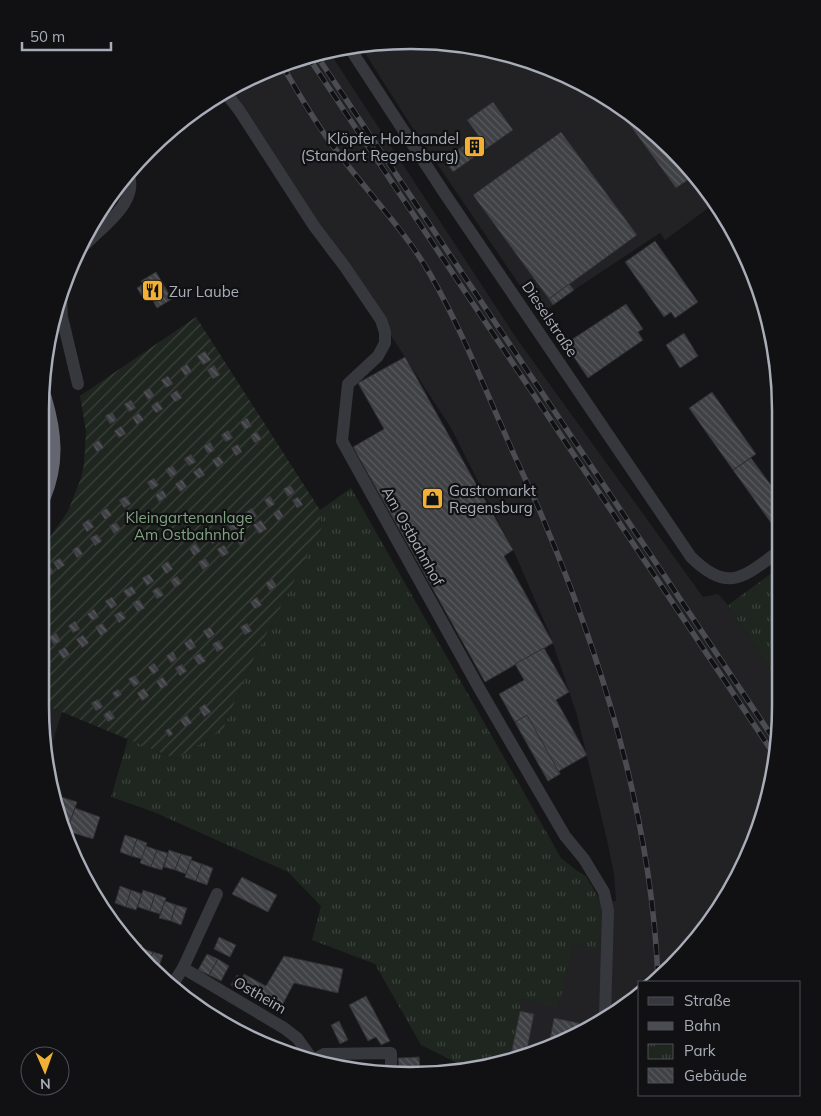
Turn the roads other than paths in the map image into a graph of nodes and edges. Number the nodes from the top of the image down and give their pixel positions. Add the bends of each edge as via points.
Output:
1 (353, 54) edge
2 (229, 97) edge
3 (131, 182) edge
4 (93, 237) edge
5 (62, 314) edge
6 (78, 384) dead end
7 (49, 439) edge
8 (49, 466) edge
9 (772, 556) edge
10 (217, 894) dead end
11 (183, 968) junction
12 (175, 980) edge
13 (605, 1010) edge
14 (307, 1052) edge
15 (321, 1056) edge
16 (391, 1066) edge

1 - 9 street, Dieselstraße via 691,557 704,570 731,579 746,575
2 - 13 street, Am Ostbahnhof via 381,320 385,343 378,356 348,384 342,441 479,688 565,836 604,892 608,911
3 - 4 street via 127,199 119,212
5 - 6 street
7 - 8 highway
10 - 11 street
11 - 12 street
11 - 14 street, Ostheim via 284,1028
15 - 16 street, Ostheim via 390,1053

